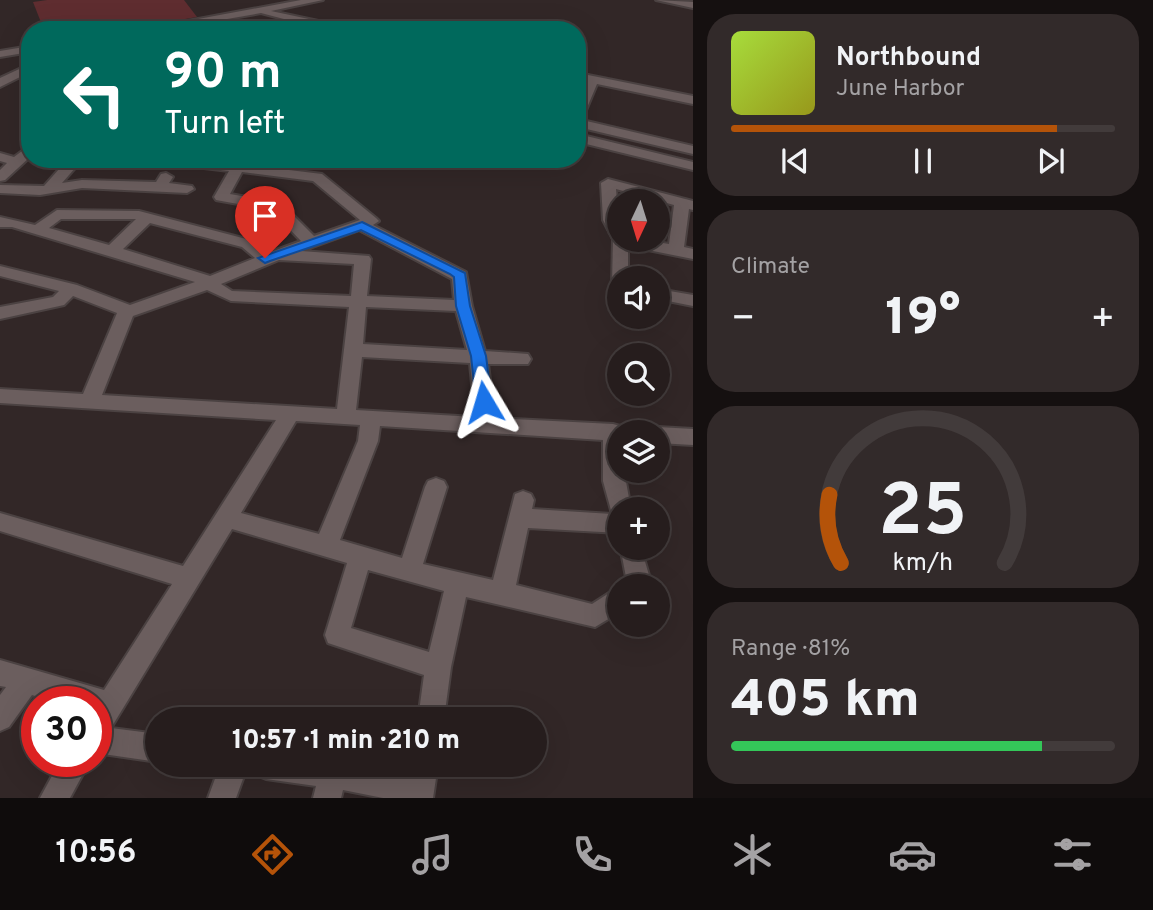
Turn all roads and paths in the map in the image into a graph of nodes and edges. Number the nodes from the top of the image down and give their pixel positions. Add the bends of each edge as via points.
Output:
1 (318, 0) edge
2 (661, 0) edge
3 (304, 1) edge
4 (693, 5) edge
5 (255, 11) junction
6 (204, 19) joint
7 (193, 21) edge
8 (298, 21) edge
9 (327, 21) edge
10 (21, 50) edge
11 (0, 54) edge
12 (21, 72) edge
13 (586, 78) edge
14 (594, 80) junction
15 (0, 83) edge
16 (586, 92) edge
17 (693, 100) edge
18 (586, 125) edge
19 (586, 140) edge
20 (693, 150) edge
21 (0, 157) edge
22 (21, 158) edge
23 (17, 162) junction
24 (693, 166) edge
25 (68, 168) edge
26 (167, 168) edge
27 (238, 168) joint
28 (0, 177) edge
29 (160, 186) junction
30 (0, 189) edge
31 (49, 189) junction
32 (187, 189) dead end
33 (608, 189) edge
34 (630, 189) edge
35 (670, 200) edge
36 (687, 205) edge
37 (148, 216) junction
38 (0, 222) edge
39 (362, 226) junction
40 (38, 230) junction
41 (312, 243) junction
42 (670, 249) edge
43 (676, 250) junction
44 (112, 251) junction
45 (693, 254) edge
46 (271, 257) junction
47 (0, 271) edge
48 (208, 281) junction
49 (71, 289) junction
50 (670, 296) edge
51 (693, 301) edge
52 (358, 302) junction
53 (463, 306) junction
54 (126, 312) junction
55 (0, 313) edge
56 (352, 350) junction
57 (478, 356) junction
58 (522, 359) dead end
59 (0, 396) edge
60 (90, 401) junction
61 (289, 412) junction
62 (346, 416) junction
63 (371, 418) junction
64 (486, 425) junction
65 (607, 432) edge
66 (670, 435) edge
67 (693, 436) edge
68 (436, 486) dead end
69 (227, 518) junction
70 (0, 522) edge
71 (607, 522) edge
72 (326, 546) junction
73 (360, 557) junction
74 (409, 571) junction
75 (187, 578) junction
76 (457, 584) junction
77 (502, 593) junction
78 (607, 607) edge
79 (438, 667) junction
80 (0, 673) edge
81 (26, 681) junction
82 (37, 686) edge
83 (112, 701) edge
84 (432, 707) edge
85 (0, 718) edge
86 (112, 741) edge
87 (145, 746) edge
88 (66, 777) edge
89 (230, 777) edge
90 (303, 777) edge
91 (424, 777) edge
92 (330, 786) edge
93 (425, 796) edge
94 (54, 798) edge
95 (222, 798) edge

1 - 3 street
2 - 4 street
3 - 5 street
3 - 9 street
5 - 6 street
5 - 8 street
6 - 7 street
10 - 11 street
12 - 15 street
13 - 14 street
14 - 16 street
14 - 17 street
18 - 20 street
19 - 24 street
21 - 23 street
22 - 23 street
23 - 28 street
25 - 31 street
26 - 29 street
27 - 39 street via 317,177 371,221
27 - 41 street via 221,197 276,206
29 - 31 street via 82,184
29 - 32 street
30 - 31 street
33 - 34 street via 608,183
35 - 36 street
36 - 43 street
37 - 40 street via 57,214
37 - 44 street
37 - 46 street via 248,244
38 - 40 street
39 - 41 street
39 - 53 street via 455,271 460,276
40 - 44 street
41 - 46 street
42 - 43 street
43 - 45 street
44 - 48 street
46 - 48 street
46 - 52 street via 363,259
47 - 49 street
48 - 52 street via 231,296
48 - 54 street
49 - 54 street
49 - 55 street via 58,301
50 - 51 street
52 - 53 street
52 - 56 street
53 - 57 street
54 - 60 street
56 - 57 street
56 - 62 street
57 - 58 street
57 - 64 street
59 - 60 street
60 - 61 street
61 - 62 street
61 - 69 street
62 - 63 street
63 - 64 street
63 - 72 street via 368,441
64 - 65 street
66 - 67 street
68 - 74 street
69 - 72 street
69 - 75 street
70 - 75 street
71 - 77 street via 521,509
72 - 73 street
73 - 74 street
73 - 79 street via 337,635
74 - 76 street
75 - 83 street
76 - 77 street
76 - 79 street
77 - 78 street via 595,616
79 - 84 street
80 - 81 street
81 - 82 street
81 - 85 street
86 - 87 street
88 - 94 street
89 - 95 street
90 - 92 street
91 - 93 street
92 - 93 street

